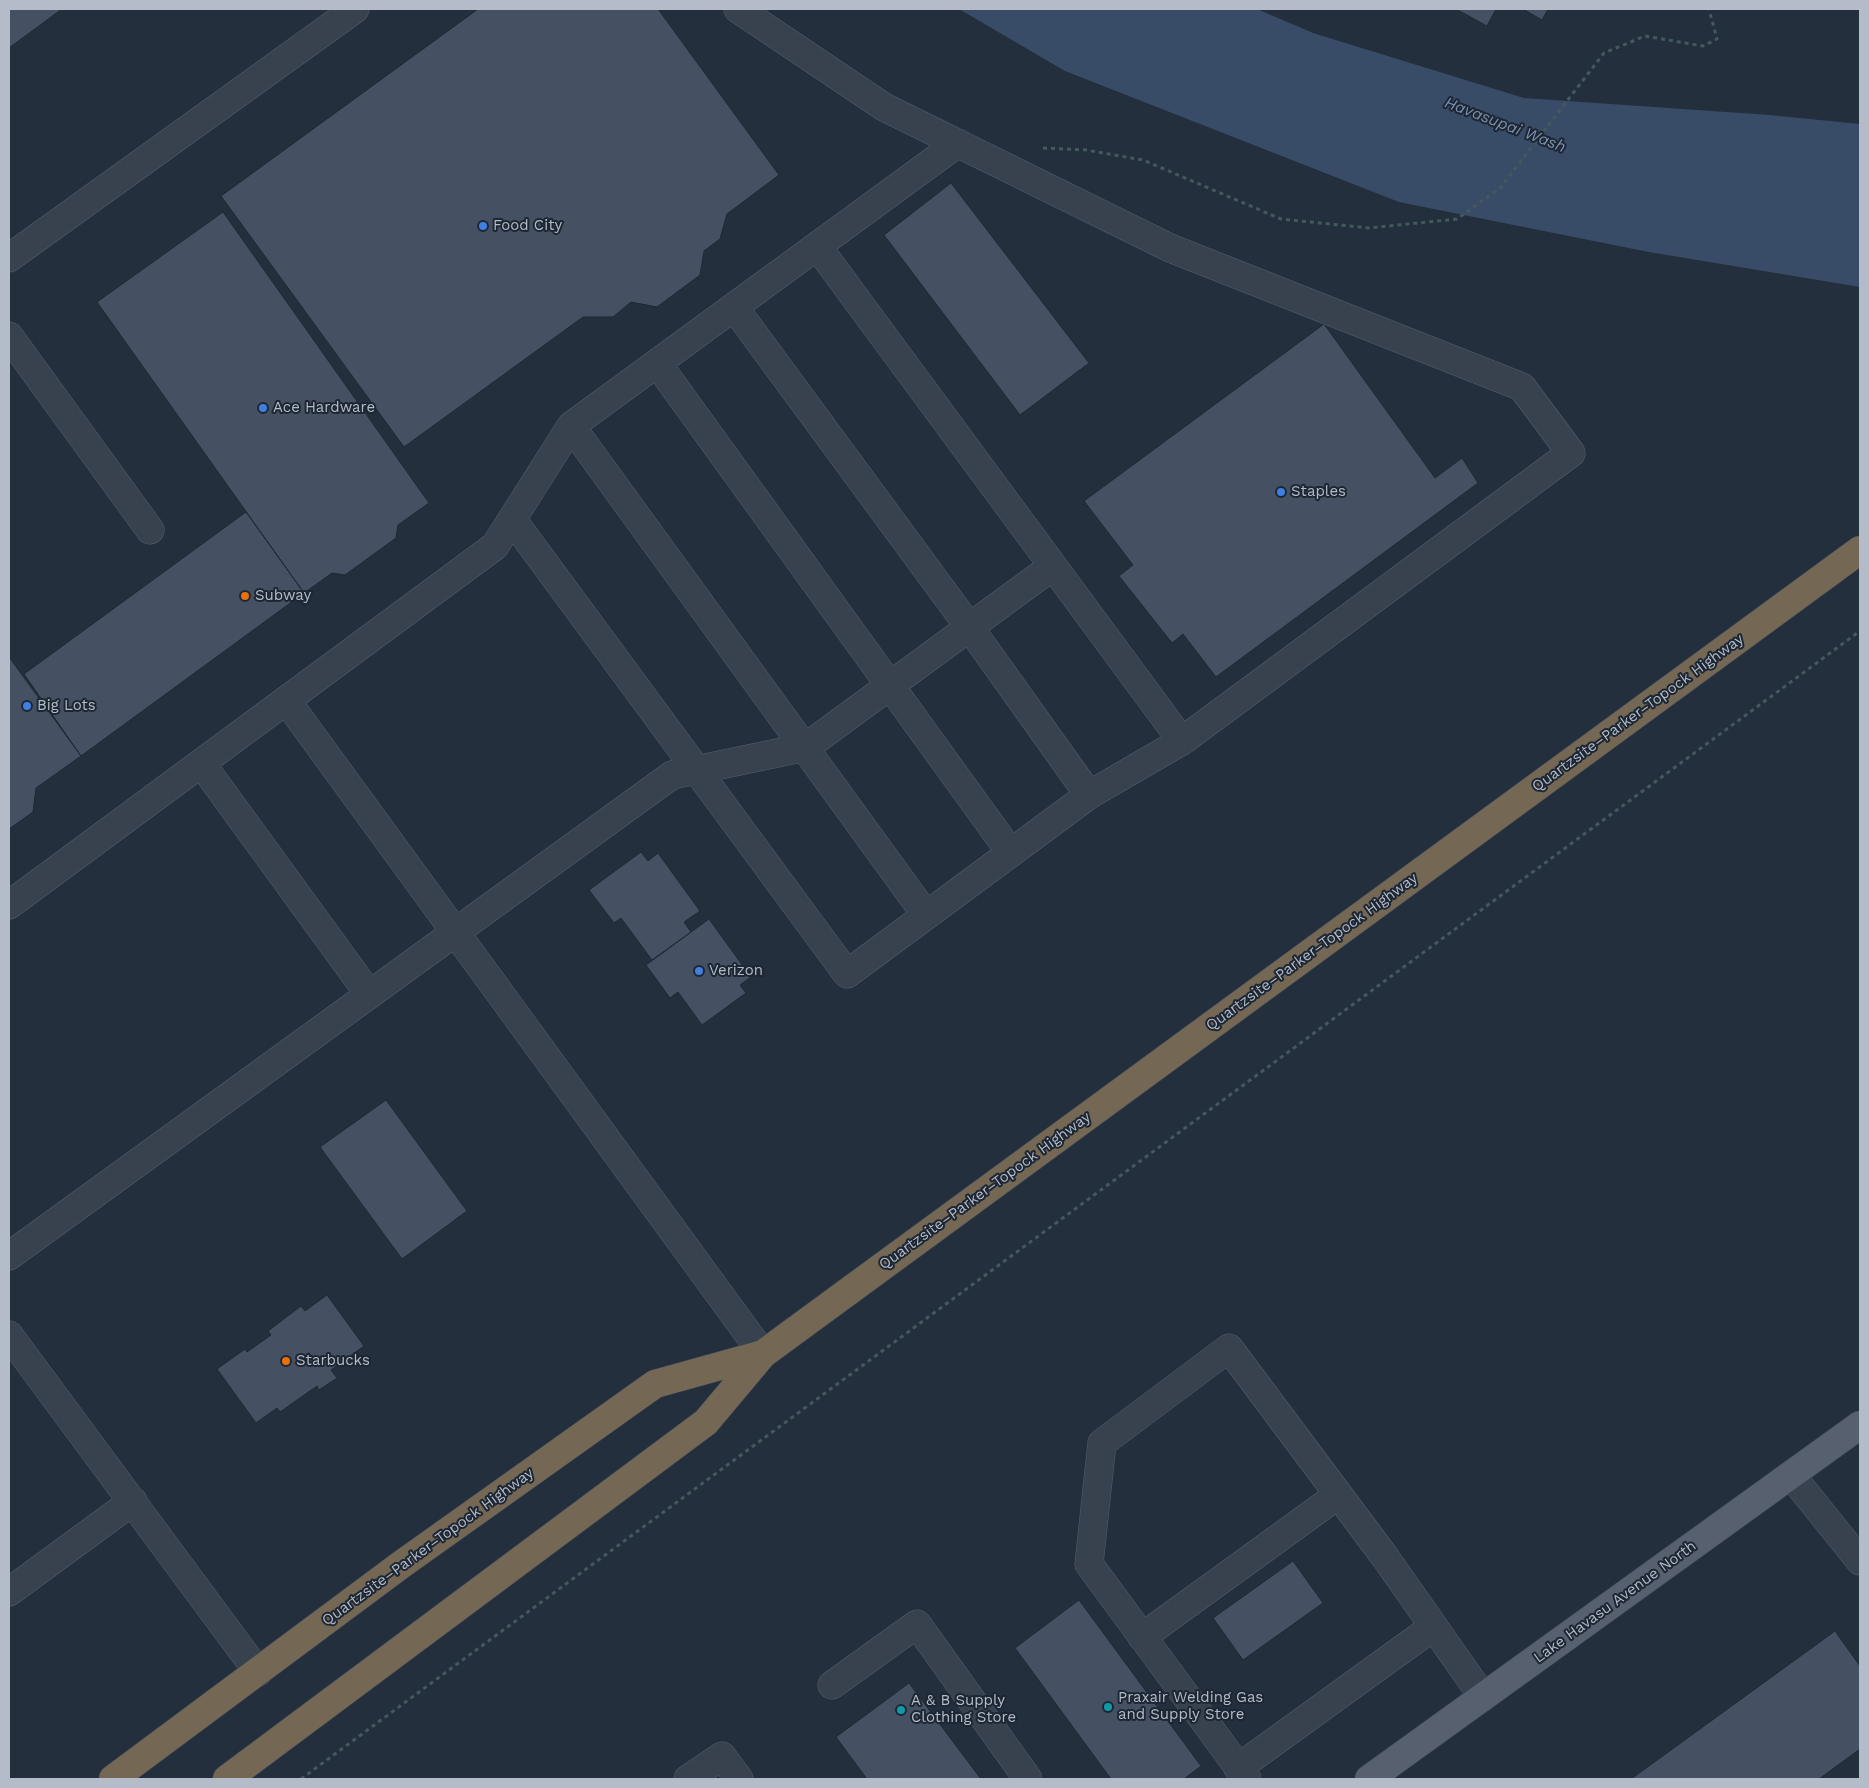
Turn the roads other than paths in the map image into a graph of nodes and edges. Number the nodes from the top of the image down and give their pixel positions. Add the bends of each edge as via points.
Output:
1 (355, 9) edge
2 (738, 9) edge
3 (958, 143) junction
4 (817, 246) junction
5 (9, 258) edge
6 (734, 307) junction
7 (9, 336) edge
8 (657, 363) junction
9 (572, 426) junction
10 (512, 520) junction
11 (150, 530) dead end
12 (1860, 550) edge
13 (1053, 566) junction
14 (970, 628) junction
15 (892, 686) junction
16 (286, 700) junction
17 (1182, 740) junction
18 (806, 748) junction
19 (201, 763) junction
20 (697, 770) junction
21 (1089, 795) junction
22 (1011, 853) junction
23 (9, 905) edge
24 (926, 915) junction
25 (455, 932) junction
26 (369, 994) junction
27 (9, 1256) edge
28 (9, 1335) edge
29 (763, 1354) junction
30 (1860, 1425) edge
31 (1791, 1475) junction
32 (1338, 1495) junction
33 (133, 1501) junction
34 (1860, 1561) edge
35 (9, 1592) edge
36 (1433, 1627) junction
37 (1142, 1637) junction
38 (258, 1672) junction
39 (832, 1685) dead end
40 (1483, 1697) junction
41 (1242, 1774) edge
42 (113, 1779) edge
43 (227, 1779) edge
44 (688, 1779) edge
45 (739, 1779) edge
46 (1028, 1779) edge
47 (1369, 1779) edge

1 - 5 lane
2 - 3 lane via 884,107
3 - 4 lane
3 - 17 lane via 1170,248 1522,387 1571,454
4 - 6 lane
4 - 13 lane
6 - 8 lane
6 - 14 lane
7 - 11 lane
8 - 9 lane
8 - 15 lane
9 - 10 lane
9 - 18 lane
10 - 16 lane via 495,546
10 - 20 lane
12 - 29 highway, Quartzsite–Parker–Topock Highway
13 - 14 lane
13 - 17 lane
14 - 15 lane
14 - 21 lane
15 - 18 lane
15 - 22 lane
16 - 19 lane
16 - 25 lane
17 - 21 lane
18 - 20 lane
18 - 24 lane
19 - 23 lane
19 - 26 lane
20 - 24 lane via 847,974
20 - 25 lane via 672,775
21 - 22 lane
22 - 24 lane
25 - 26 lane
25 - 29 lane
26 - 27 lane
28 - 33 lane
29 - 38 highway, Quartzsite–Parker–Topock Highway via 655,1384
29 - 43 highway, Quartzsite–Parker–Topock Highway via 706,1422
30 - 31 main road, Lake Havasu Avenue North
31 - 34 lane
31 - 40 main road, Lake Havasu Avenue North
32 - 36 lane
32 - 37 lane
32 - 37 lane via 1229,1348 1102,1443 1089,1564
33 - 35 lane
33 - 38 lane
36 - 40 lane
36 - 41 lane
37 - 41 lane
38 - 42 highway, Quartzsite–Parker–Topock Highway
39 - 46 lane via 917,1624
40 - 47 main road, Lake Havasu Avenue North
44 - 45 lane via 722,1756

